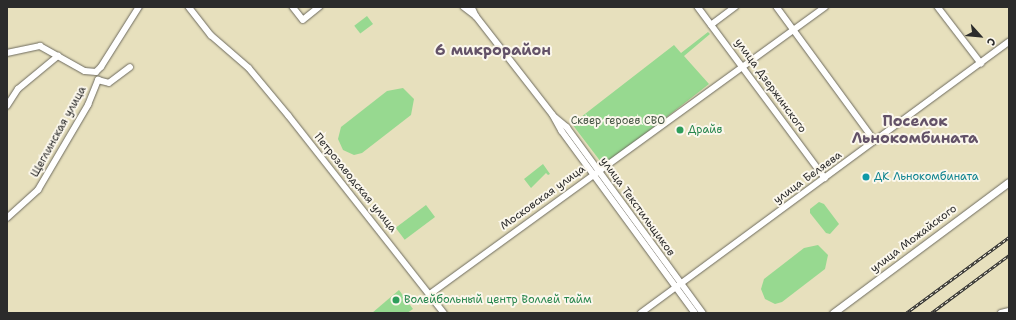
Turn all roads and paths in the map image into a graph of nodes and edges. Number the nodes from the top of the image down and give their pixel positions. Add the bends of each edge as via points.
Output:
1 (139, 7) edge
2 (189, 7) edge
3 (293, 7) edge
4 (320, 7) edge
5 (464, 7) edge
6 (472, 7) edge
7 (698, 7) edge
8 (735, 7) edge
9 (777, 7) edge
10 (825, 7) edge
11 (938, 7) edge
12 (476, 16) junction
13 (712, 24) junction
14 (794, 30) junction
15 (1009, 42) edge
16 (7, 53) edge
17 (58, 56) junction
18 (981, 63) junction
19 (743, 66) junction
20 (130, 68) dead end
21 (96, 72) junction
22 (98, 80) junction
23 (7, 106) edge
24 (553, 115) junction
25 (567, 127) junction
26 (562, 131) junction
27 (875, 141) junction
28 (599, 170) junction
29 (593, 174) junction
30 (825, 178) junction
31 (1009, 182) edge
32 (7, 218) edge
33 (678, 286) junction
34 (430, 294) junction
35 (1009, 311) edge
36 (444, 313) edge
37 (641, 313) edge
38 (695, 313) edge
39 (703, 313) edge
40 (833, 313) edge
41 (1001, 313) edge

1 - 21 street
2 - 34 street, Петрозаводская улица via 211,35 249,68
3 - 4 street via 303,20
5 - 12 street, улица Текстильщиков
6 - 12 street, улица Текстильщиков
7 - 13 street, улица Дзержинского
8 - 13 street
9 - 14 street
10 - 14 street, Московская улица
11 - 18 street
12 - 24 street, улица Текстильщиков
13 - 19 street, улица Дзержинского
14 - 19 street, Московская улица
14 - 27 street
15 - 18 street, улица Беляева
16 - 17 street via 37,45
17 - 21 street via 85,71
17 - 23 street via 18,89
18 - 27 street, улица Беляева
19 - 28 street, Московская улица
19 - 30 street, улица Дзержинского
20 - 22 street, Щеглинская улица via 110,82
21 - 22 street
22 - 32 street, Щеглинская улица via 88,105 38,190
24 - 25 street, улица Текстильщиков
24 - 26 street, улица Текстильщиков
25 - 26 street
25 - 28 street, улица Текстильщиков
26 - 29 street, улица Текстильщиков
27 - 30 street, улица Беляева
28 - 29 street, Московская улица
28 - 33 street, улица Текстильщиков
29 - 33 street, улица Текстильщиков
29 - 34 street, Московская улица
30 - 33 street, улица Беляева
31 - 40 main road, улица Можайского
33 - 37 street, улица Беляева
33 - 38 street, улица Текстильщиков
33 - 39 street, улица Текстильщиков
34 - 36 street, Петрозаводская улица
35 - 41 street

